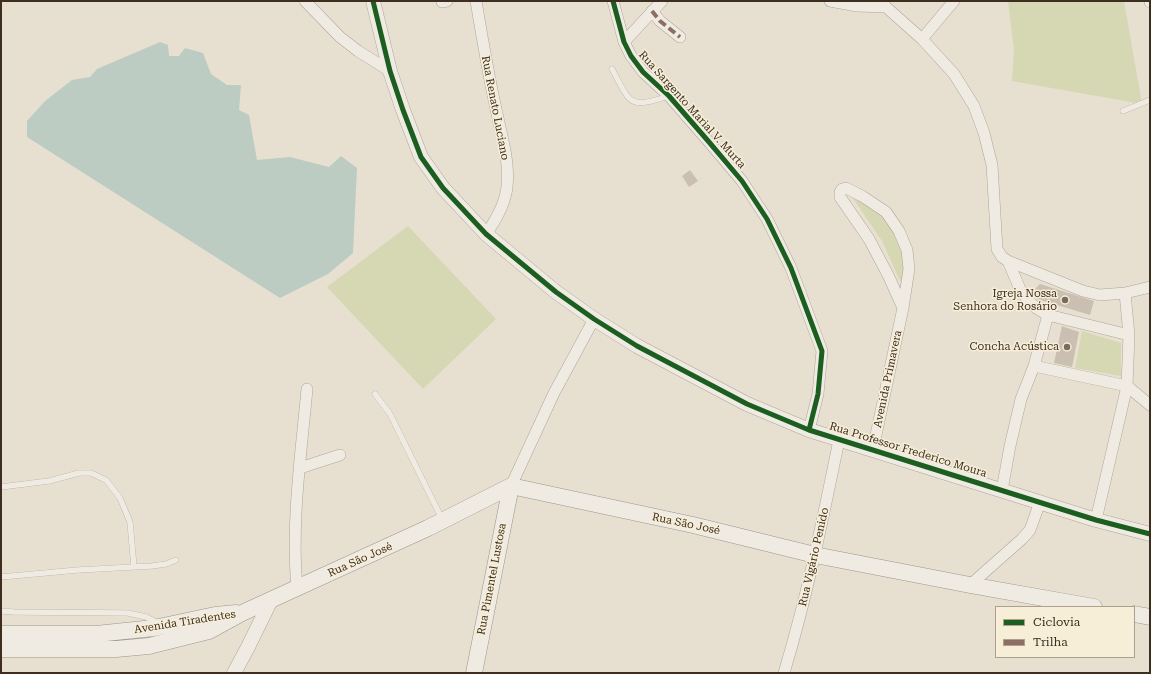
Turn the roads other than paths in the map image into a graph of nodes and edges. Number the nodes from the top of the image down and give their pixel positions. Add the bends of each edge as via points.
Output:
1 (305, 1) edge
2 (373, 1) edge
3 (476, 1) edge
4 (613, 1) edge
5 (662, 1) edge
6 (830, 1) edge
7 (954, 1) edge
8 (883, 4) edge
9 (652, 11) junction
10 (680, 37) dead end
11 (922, 39) junction
12 (624, 42) junction
13 (612, 69) dead end
14 (390, 71) junction
15 (669, 96) junction
16 (1150, 100) edge
17 (1123, 111) dead end
18 (486, 234) junction
19 (1008, 261) junction
20 (1150, 287) edge
21 (1125, 293) junction
22 (903, 308) junction
23 (1048, 315) junction
24 (594, 319) junction
25 (1129, 335) junction
26 (1034, 366) junction
27 (1127, 386) junction
28 (307, 389) dead end
29 (375, 394) dead end
30 (1150, 405) edge
31 (809, 430) junction
32 (839, 440) junction
33 (873, 449) junction
34 (340, 455) dead end
35 (300, 468) junction
36 (511, 486) junction
37 (1, 487) edge
38 (1002, 490) junction
39 (1040, 502) junction
40 (1096, 520) junction
41 (443, 521) junction
42 (1150, 534) edge
43 (815, 555) junction
44 (176, 560) dead end
45 (134, 567) junction
46 (1, 577) edge
47 (970, 585) junction
48 (297, 588) junction
49 (271, 600) junction
50 (1088, 606) edge
51 (1, 611) edge
52 (242, 613) junction
53 (1135, 614) edge
54 (1150, 617) edge
55 (164, 626) junction
56 (3, 644) edge
57 (234, 673) edge
58 (474, 673) edge
59 (784, 673) edge

1 - 14 street via 340,37
2 - 14 street, Rua Professor Frederico Moura
3 - 18 street, Rua Renato Luciano via 507,163 507,187 502,206
4 - 12 street, Rua Sargento Marial V. Murta
5 - 9 street
6 - 8 street via 857,6
7 - 11 street
8 - 11 street
9 - 10 street
9 - 12 street
11 - 19 street via 954,74 974,106 992,165 997,249
12 - 15 street, Rua Sargento Marial V. Murta via 630,56 643,72
13 - 15 lane via 627,97 633,102 640,103
14 - 18 street, Rua Professor Frederico Moura via 421,157 443,188
15 - 31 street, Rua Sargento Marial V. Murta via 742,181 767,219 791,268 822,351 818,394
16 - 17 lane
18 - 24 street, Rua Professor Frederico Moura via 556,292
19 - 21 street via 1083,291 1100,295
19 - 23 street via 1027,299
20 - 21 street
21 - 25 street
22 - 22 street, Avenida Primavera via 909,269 907,250 899,231 886,212 862,196 846,188 842,189 840,197 869,239
22 - 33 street, Avenida Primavera
23 - 25 street
23 - 26 street
24 - 31 street, Rua Professor Frederico Moura via 637,346 734,398
24 - 36 street via 554,393
25 - 27 street
26 - 27 street
26 - 38 street via 1021,399
27 - 30 street
27 - 40 street
28 - 35 street
29 - 41 lane via 390,414
31 - 32 street, Rua Professor Frederico Moura
32 - 33 street, Rua Professor Frederico Moura
32 - 43 street, Rua Vigário Penido
33 - 38 street, Rua Professor Frederico Moura
34 - 35 street
35 - 48 street via 295,534
36 - 41 main road, Rua São José
36 - 43 main road, Rua São José via 693,525
36 - 58 main road, Rua Pimentel Lustosa
37 - 45 lane via 49,481 79,473 91,473 106,480 120,498 130,522
38 - 39 street, Rua Professor Frederico Moura
39 - 40 street, Rua Professor Frederico Moura
39 - 47 street via 1030,530
40 - 42 street, Rua Professor Frederico Moura
41 - 48 main road, Rua São José
43 - 47 main road, Rua São José
43 - 59 street, Rua Vigário Penido
44 - 45 lane via 166,564
45 - 46 lane
47 - 50 main road, Rua São José
48 - 49 main road, Rua São José
49 - 52 main road, Rua São José
49 - 57 street
51 - 55 lane via 128,613 146,617
52 - 55 main road, Avenida Tiradentes via 215,615
52 - 56 main road, Avenida Tiradentes via 209,631 149,646 116,649
53 - 54 main road
55 - 56 main road, Avenida Tiradentes

